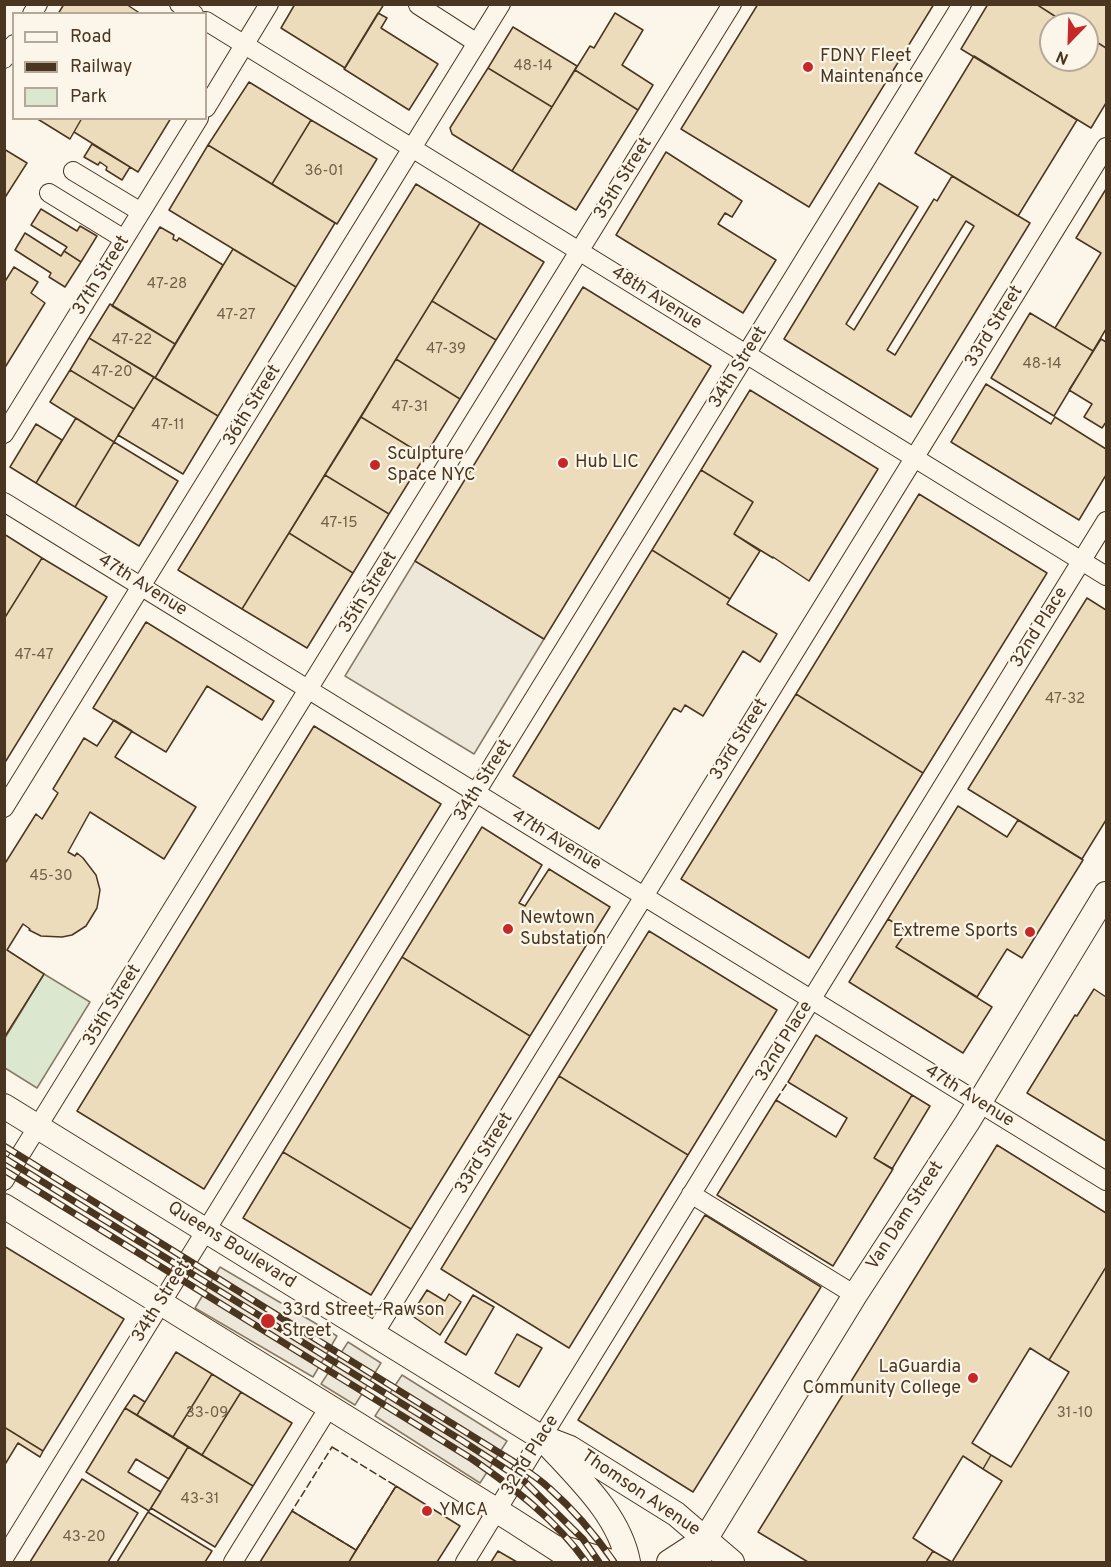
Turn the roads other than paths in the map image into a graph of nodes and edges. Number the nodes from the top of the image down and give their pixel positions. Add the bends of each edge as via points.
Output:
1 (269, 4) edge
2 (501, 4) edge
3 (732, 4) edge
4 (962, 4) edge
5 (418, 5) edge
6 (207, 22) edge
7 (477, 43) junction
8 (244, 45) junction
9 (207, 106) edge
10 (198, 120) edge
11 (1107, 147) edge
12 (412, 148) junction
13 (73, 171) dead end
14 (49, 193) dead end
15 (141, 212) junction
16 (124, 239) junction
17 (580, 251) junction
18 (747, 354) junction
19 (4, 435) edge
20 (914, 457) junction
21 (4, 502) edge
22 (1107, 521) edge
23 (1082, 561) junction
24 (1107, 576) edge
25 (142, 586) junction
26 (309, 690) junction
27 (477, 793) junction
28 (4, 808) edge
29 (1107, 894) edge
30 (644, 896) junction
31 (812, 999) junction
32 (979, 1103) junction
33 (4, 1106) edge
34 (39, 1127) junction
35 (4, 1181) edge
36 (1107, 1181) edge
37 (691, 1194) junction
38 (4, 1206) edge
39 (206, 1230) junction
40 (855, 1295) junction
41 (161, 1303) junction
42 (374, 1334) junction
43 (329, 1407) junction
44 (542, 1438) junction
45 (497, 1511) junction
46 (705, 1538) junction
47 (549, 1544) junction
48 (4, 1558) edge
49 (233, 1563) edge
50 (465, 1563) edge
51 (577, 1563) edge
52 (612, 1563) edge
53 (628, 1563) edge
54 (669, 1563) edge
55 (698, 1563) edge
56 (732, 1563) edge

1 - 8 street
2 - 7 street, 36th Street
3 - 17 street, 35th Street
4 - 18 street, 34th Street
5 - 7 street
6 - 8 street, 48th Avenue
7 - 12 street, 36th Street
8 - 9 street
8 - 12 street, 48th Avenue
10 - 15 street, 37th Street
11 - 20 street, 33rd Street
12 - 17 street, 48th Avenue
12 - 25 street, 36th Street
13 - 15 street
14 - 16 street
15 - 16 street, 37th Street
16 - 19 street, 37th Street
17 - 18 street, 48th Avenue
17 - 26 street, 35th Street
18 - 20 street, 48th Avenue
18 - 27 street, 34th Street
20 - 23 street, 48th Avenue
20 - 30 street, 33rd Street
21 - 25 street, 47th Avenue
22 - 23 street, 32nd Place
23 - 24 street, 48th Avenue
23 - 31 street, 32nd Place
25 - 26 street, 47th Avenue
25 - 28 street, 36th Street
26 - 27 street, 47th Avenue
26 - 34 street, 35th Street
27 - 30 street, 47th Avenue
27 - 39 street, 34th Street
29 - 32 main road, Van Dam Street
30 - 31 street, 47th Avenue
30 - 42 street, 33rd Street
31 - 32 street, 47th Avenue
31 - 37 street, 32nd Place
32 - 36 street, 47th Avenue
32 - 40 main road, Van Dam Street
33 - 34 main road, Queens Boulevard
34 - 35 street, 35th Street
34 - 39 main road, Queens Boulevard
37 - 40 street
37 - 44 street, 32nd Place
38 - 41 main road
39 - 41 street, 34th Street
39 - 42 main road, Queens Boulevard
40 - 46 main road, Van Dam Street
41 - 43 main road
41 - 48 street, 34th Street
42 - 44 main road, Queens Boulevard
43 - 45 main road
43 - 49 street
44 - 45 street, 32nd Place
44 - 46 main road, Thomson Avenue via 570,1448 676,1514
44 - 53 main road, Queens Boulevard via 607,1512
45 - 47 main road
45 - 50 street, 32nd Place
46 - 54 main road, Van Dam Street
46 - 55 main road, Van Dam Street
46 - 56 main road, Thomson Avenue
47 - 51 main road
47 - 52 main road

